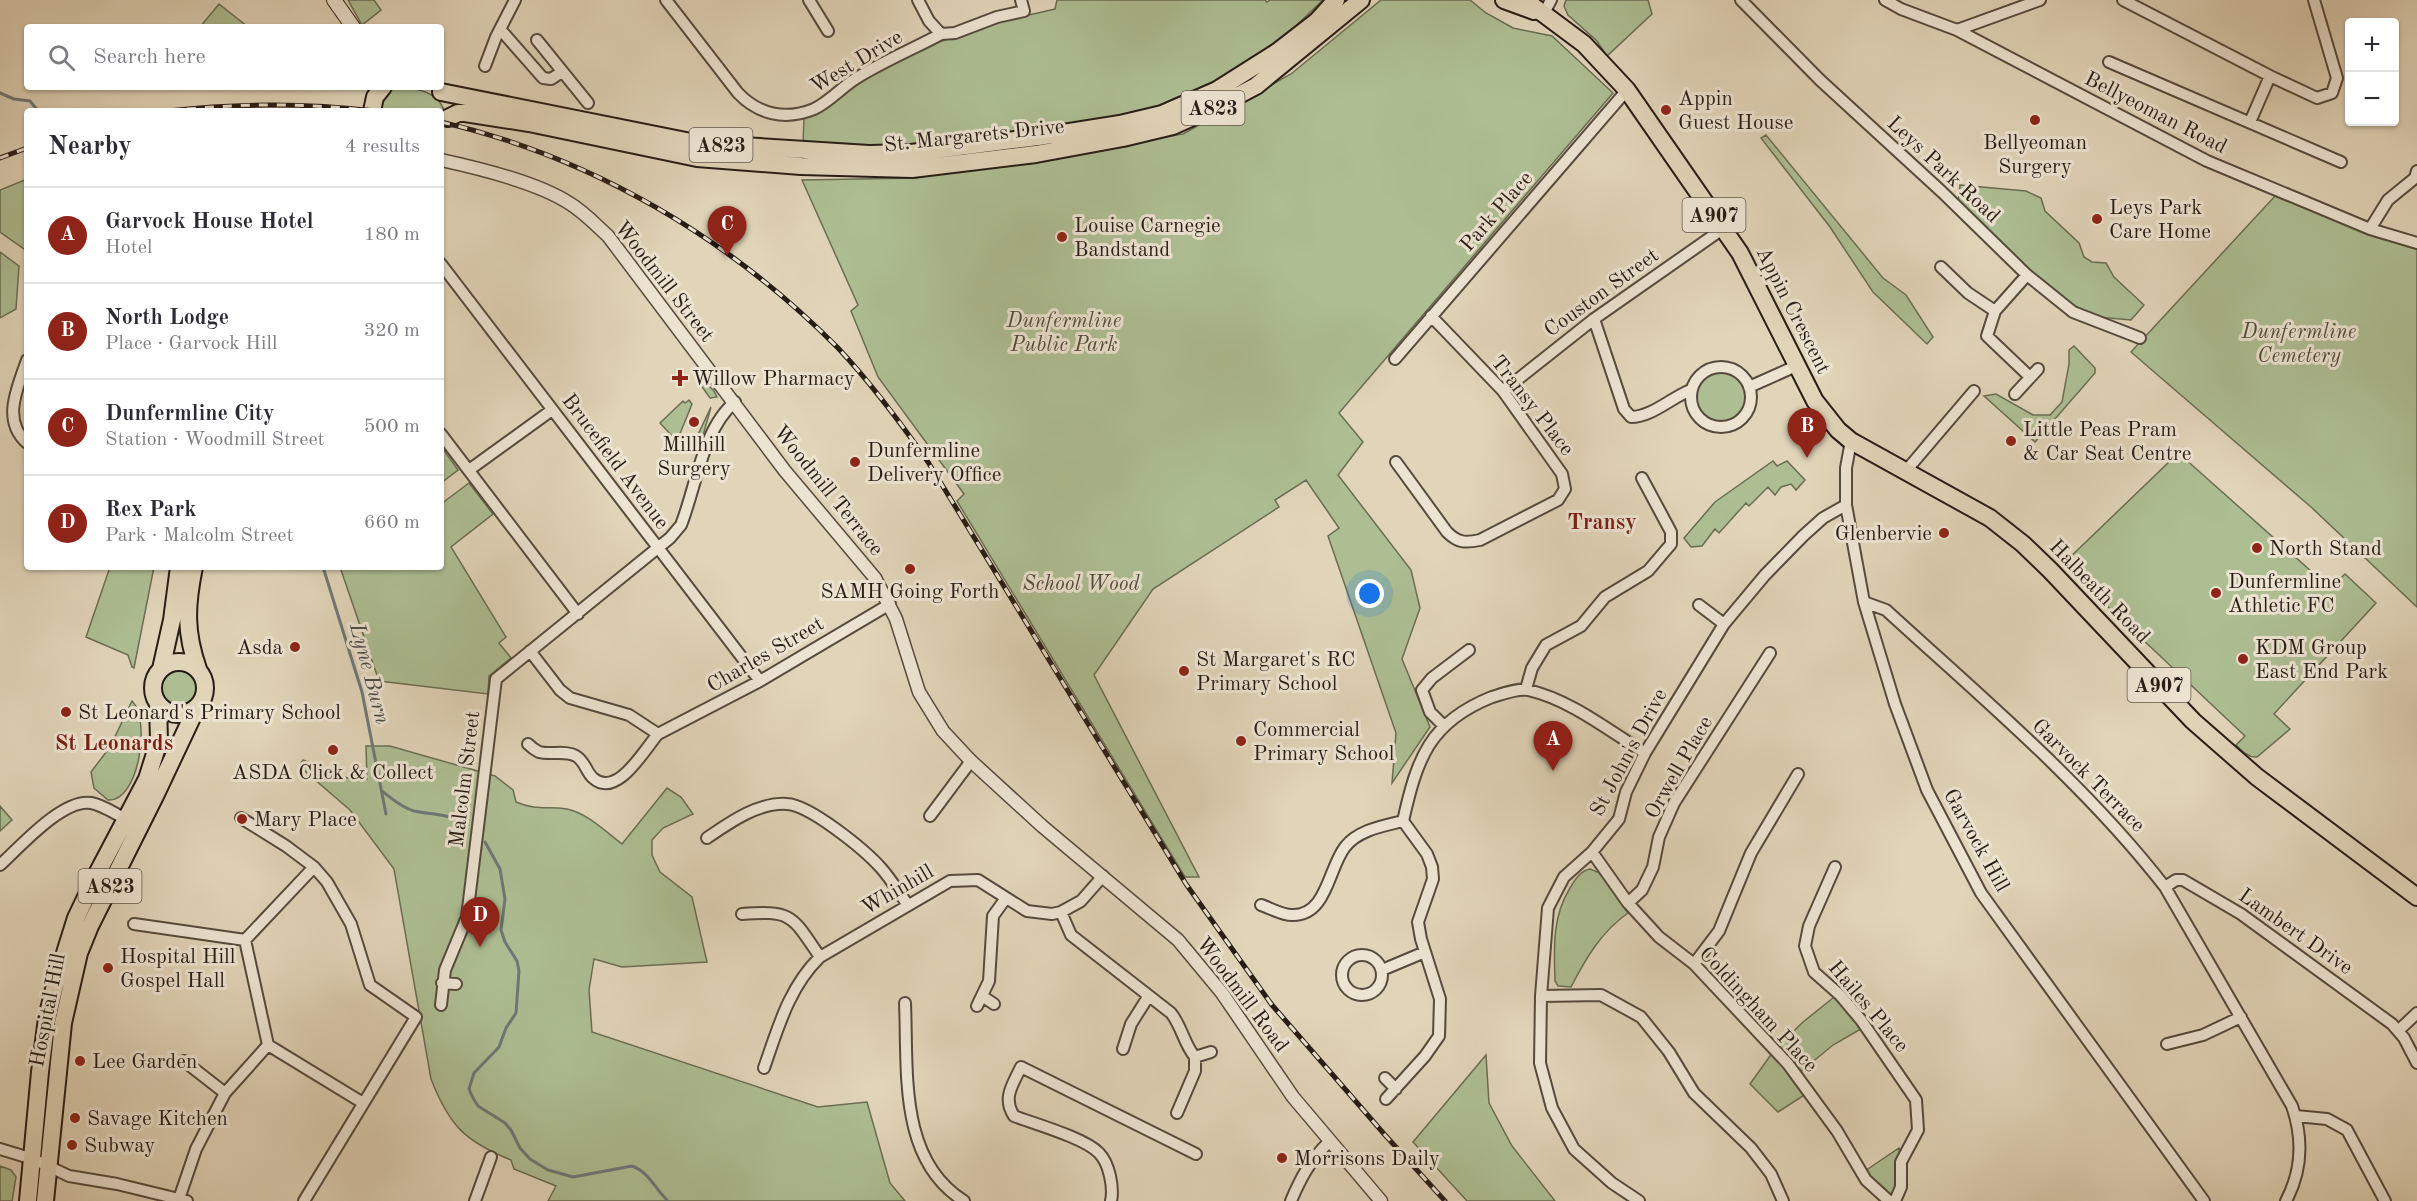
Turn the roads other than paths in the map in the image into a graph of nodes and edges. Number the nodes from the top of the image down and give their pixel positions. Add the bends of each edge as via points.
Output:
1 (329, 0) edge
2 (334, 0) edge
3 (515, 0) edge
4 (666, 0) edge
5 (809, 0) edge
6 (918, 0) edge
7 (1336, 0) edge
8 (1360, 0) edge
9 (1504, 0) edge
10 (1525, 0) edge
11 (1741, 0) edge
12 (1886, 0) edge
13 (2040, 0) edge
14 (2123, 0) edge
15 (2313, 0) edge
16 (1022, 6) edge
17 (1547, 7) edge
18 (341, 24) edge
19 (351, 24) edge
20 (500, 29) junction
21 (1957, 30) junction
22 (828, 31) dead end
23 (941, 34) junction
24 (537, 40) dead end
25 (2109, 62) dead end
26 (484, 66) dead end
27 (562, 72) junction
28 (2270, 76) junction
29 (435, 90) edge
30 (439, 90) edge
31 (1627, 90) junction
32 (588, 103) dead end
33 (444, 122) edge
34 (2250, 122) junction
35 (1034, 146) junction
36 (1006, 149) junction
37 (444, 159) edge
38 (2341, 162) dead end
39 (2416, 176) edge
40 (1724, 228) junction
41 (2370, 229) junction
42 (2417, 243) edge
43 (1941, 267) dead end
44 (444, 268) edge
45 (2027, 275) junction
46 (1995, 310) junction
47 (1431, 316) junction
48 (1594, 319) junction
49 (2140, 338) dead end
50 (1395, 359) dead end
51 (1796, 366) junction
52 (24, 369) edge
53 (1749, 387) junction
54 (1691, 390) junction
55 (1503, 391) junction
56 (1974, 391) dead end
57 (2015, 394) dead end
58 (735, 402) junction
59 (552, 410) junction
60 (444, 438) edge
61 (24, 440) edge
62 (1851, 441) junction
63 (1396, 462) dead end
64 (469, 470) junction
65 (1905, 472) junction
66 (1642, 478) dead end
67 (1846, 505) junction
68 (657, 547) junction
69 (179, 570) edge
70 (194, 570) edge
71 (1864, 602) junction
72 (890, 604) junction
73 (1699, 605) dead end
74 (579, 614) junction
75 (1724, 624) junction
76 (1469, 650) dead end
77 (530, 651) junction
78 (1770, 653) dead end
79 (161, 669) junction
80 (198, 669) junction
81 (760, 681) junction
82 (1526, 689) junction
83 (158, 704) junction
84 (196, 708) junction
85 (1443, 725) junction
86 (658, 734) junction
87 (528, 744) dead end
88 (1645, 753) junction
89 (971, 761) junction
90 (1798, 774) dead end
91 (930, 816) dead end
92 (241, 818) dead end
93 (126, 819) junction
94 (1403, 820) junction
95 (707, 838) dead end
96 (1592, 852) junction
97 (0, 865) edge
98 (314, 867) junction
99 (1835, 867) dead end
100 (1102, 876) junction
101 (2165, 887) junction
102 (2417, 897) edge
103 (1006, 898) junction
104 (1628, 903) junction
105 (1261, 904) dead end
106 (908, 906) junction
107 (1061, 912) junction
108 (742, 914) dead end
109 (134, 924) dead end
110 (245, 940) junction
111 (1425, 952) junction
112 (820, 957) junction
113 (1694, 964) junction
114 (1382, 970) dead end
115 (442, 983) junction
116 (456, 984) dead end
117 (1541, 996) junction
118 (1148, 997) junction
119 (905, 1003) dead end
120 (994, 1004) dead end
121 (441, 1005) dead end
122 (2417, 1013) edge
123 (2241, 1017) junction
124 (2399, 1030) junction
125 (2167, 1044) dead end
126 (268, 1045) junction
127 (1123, 1049) dead end
128 (1211, 1052) dead end
129 (1195, 1057) junction
130 (184, 1061) dead end
131 (2417, 1063) edge
132 (764, 1068) dead end
133 (1385, 1078) dead end
134 (1396, 1089) junction
135 (225, 1093) junction
136 (1386, 1099) dead end
137 (363, 1103) junction
138 (1178, 1113) dead end
139 (2296, 1116) junction
140 (1330, 1141) junction
141 (0, 1149) edge
142 (1196, 1154) dead end
143 (491, 1157) dead end
144 (33, 1159) junction
145 (50, 1168) junction
146 (183, 1200) edge
147 (28, 1201) edge
148 (45, 1201) edge
149 (304, 1201) edge
150 (475, 1201) edge
151 (964, 1201) edge
152 (1111, 1201) edge
153 (1291, 1201) edge
154 (1381, 1201) edge
155 (1639, 1201) edge
156 (1783, 1201) edge
157 (1889, 1201) edge
158 (1895, 1201) edge
159 (2204, 1201) edge
160 (2286, 1201) edge
161 (2385, 1201) edge

1 - 18 main road
2 - 19 main road
3 - 20 street
4 - 23 street, West Drive via 750,106 774,115 814,109 855,79
5 - 22 street
6 - 23 street
7 - 35 main road, St. Margarets Drive / A823 via 1317,21 1277,52 1217,90 1162,114
8 - 35 main road, St. Margarets Drive / A823 via 1256,86 1173,126 1123,138
9 - 17 main road, Appin Crescent / A907
10 - 17 main road, Appin Crescent / A907
11 - 45 street, Leys Park Road
12 - 21 street, Bellyeoman Road
13 - 21 street
14 - 28 street
15 - 28 street via 2337,78 2332,93 2317,98
16 - 23 street, West Drive via 955,33
17 - 31 main road, Appin Crescent / A907
20 - 26 street
20 - 27 street via 543,78 551,79
21 - 41 street, Bellyeoman Road via 2207,161
24 - 27 street
25 - 34 street
27 - 32 street
28 - 34 street
29 - 33 main road, A823 via 449,103
30 - 36 main road, St. Margarets Drive / A823 via 696,143 869,154
31 - 40 main road, Appin Crescent / A907
31 - 47 street, Park Place
33 - 36 main road, St. Margarets Drive / A823 via 465,113 697,158 801,166 912,169
34 - 38 street
35 - 36 main road, St. Margarets Drive / A823
37 - 58 street, Woodmill Street via 534,186 570,203 586,216 626,257
39 - 41 street via 2388,200
40 - 48 street, Couston Street
40 - 51 main road, Appin Crescent / A907
41 - 42 street, Bellyeoman Road
43 - 46 street via 1968,293
44 - 59 street, Brucefield Avenue
45 - 46 street
45 - 49 street, Leys Park Road via 2073,312
46 - 57 street via 1987,336 2034,373
47 - 50 street, Park Place
47 - 55 street, Transy Place
48 - 54 street via 1624,409 1631,417 1640,417
48 - 55 street, Couston Street
51 - 53 street
51 - 62 main road, Appin Crescent / A907 via 1815,401
52 - 61 street via 12,415
53 - 54 street via 1737,372 1719,367 1701,374
53 - 54 street via 1749,407 1737,423 1717,428 1693,410
55 - 63 street, Transy Place via 1562,474 1565,489 1558,500 1480,540 1455,541
56 - 65 street
58 - 68 street, Malcolm Street via 715,424 681,525
58 - 72 street, Woodmill Terrace via 785,471 875,578
59 - 64 street
59 - 68 street, Brucefield Avenue
60 - 64 street
62 - 65 main road, Appin Crescent / A907
62 - 67 street, Garvock Hill
64 - 74 street
65 - 102 main road, Halbeath Road / A907 via 1990,518 2023,544 2193,721 2257,777
66 - 82 street via 1671,532 1671,544 1648,571 1605,597 1581,626 1546,645 1532,668
67 - 71 street, Garvock Hill
67 - 75 street, St John's Drive via 1803,536
68 - 74 street, Malcolm Street
68 - 81 street, Brucefield Avenue
69 - 79 main road, A823
70 - 80 main road, A823 via 187,635
71 - 101 street, Garvock Terrace via 1886,610 1998,713 2094,805
71 - 159 street, Garvock Hill via 1894,704 1927,790 1981,893
72 - 81 street, Charles Street
72 - 89 street, Woodmill Road via 919,692 943,731
73 - 75 street
74 - 77 street, Malcolm Street
75 - 88 street, St John's Drive
76 - 85 street via 1422,690 1430,712
77 - 86 street via 570,698 629,715
77 - 115 street, Malcolm Street via 496,679 467,917
78 - 104 street, Orwell Place via 1674,803 1659,837 1653,867 1642,890
79 - 80 main road via 180,662
79 - 83 main road, A823 via 153,685
80 - 84 main road, A823 via 205,688
81 - 86 street, Charles Street
82 - 85 street via 1472,705
82 - 88 street via 1568,704
83 - 84 main road via 178,714
83 - 93 main road, Hospital Hill / A823 via 159,741 147,779
84 - 145 main road, Hospital Hill / A823 via 79,953 63,1023
85 - 94 street via 1423,755
86 - 87 street via 621,779 609,783 598,782 575,754 539,752
88 - 96 street, St John's Drive via 1626,792 1619,819
89 - 91 street
89 - 100 street, Woodmill Road
90 - 113 street via 1751,853 1719,931
92 - 98 street
93 - 97 street via 91,803 75,804
93 - 144 main road, Hospital Hill / A823 via 76,918 55,985 40,1072
94 - 105 street via 1365,832 1346,846 1318,905 1308,912 1291,915
94 - 111 street via 1432,867 1433,879 1418,922
95 - 106 street via 746,814 770,806 787,804 809,811 880,867
96 - 104 street, Coldingham Place
96 - 117 street, St John's Drive via 1564,877 1548,908
98 - 110 street
98 - 137 street via 351,924 370,985 416,1017
99 - 158 street, Hailes Place via 1809,926 1805,946 1814,972 1862,1020 1916,1100 1918,1130 1901,1162 1901,1187
100 - 107 street via 1081,901
100 - 140 street, Woodmill Road via 1178,940 1222,993 1293,1097
101 - 123 street, Garvock Terrace
101 - 124 street, Lambert Drive via 2183,880 2241,914
103 - 106 street, Whinhill via 978,880 950,881
103 - 107 street, Whinhill via 1036,914
103 - 120 street via 993,916 989,981 980,1001
104 - 113 street, Coldingham Place via 1659,937
106 - 112 street, Whinhill
107 - 118 street via 1071,935
108 - 112 street via 785,914
109 - 110 street
110 - 126 street
111 - 114 street
111 - 134 street via 1440,999 1439,1036
112 - 132 street, Whinhill via 797,984
113 - 157 street, Coldingham Place via 1788,1064 1837,1131 1866,1180
115 - 116 street
115 - 121 street, Malcolm Street
117 - 155 street, St John's Drive via 1540,1063 1552,1108 1574,1149
117 - 156 street via 1601,995 1641,1017 1694,1093 1751,1148 1771,1174
118 - 127 street via 1131,1024
118 - 129 street via 1178,1021 1187,1048
119 - 151 street via 910,1115 918,1143 940,1183
122 - 124 street
123 - 125 street via 2203,1035
123 - 139 street, Garvock Terrace
124 - 131 street, Lambert Drive
126 - 135 street
126 - 137 street
128 - 129 street
129 - 138 street via 1196,1071
130 - 135 street
133 - 134 street
134 - 136 street
135 - 146 street via 196,1149
137 - 149 street
139 - 160 street, Garvock Terrace via 2300,1160
139 - 161 street via 2326,1119 2348,1130
140 - 153 street via 1305,1170
140 - 154 street, Woodmill Road
141 - 144 street
142 - 152 street via 1021,1067 1007,1098 1014,1116 1088,1144 1100,1154 1109,1174
143 - 150 street
144 - 145 street
144 - 147 main road, Hospital Hill / A823
145 - 146 street via 69,1176
145 - 148 main road, Hospital Hill / A823

